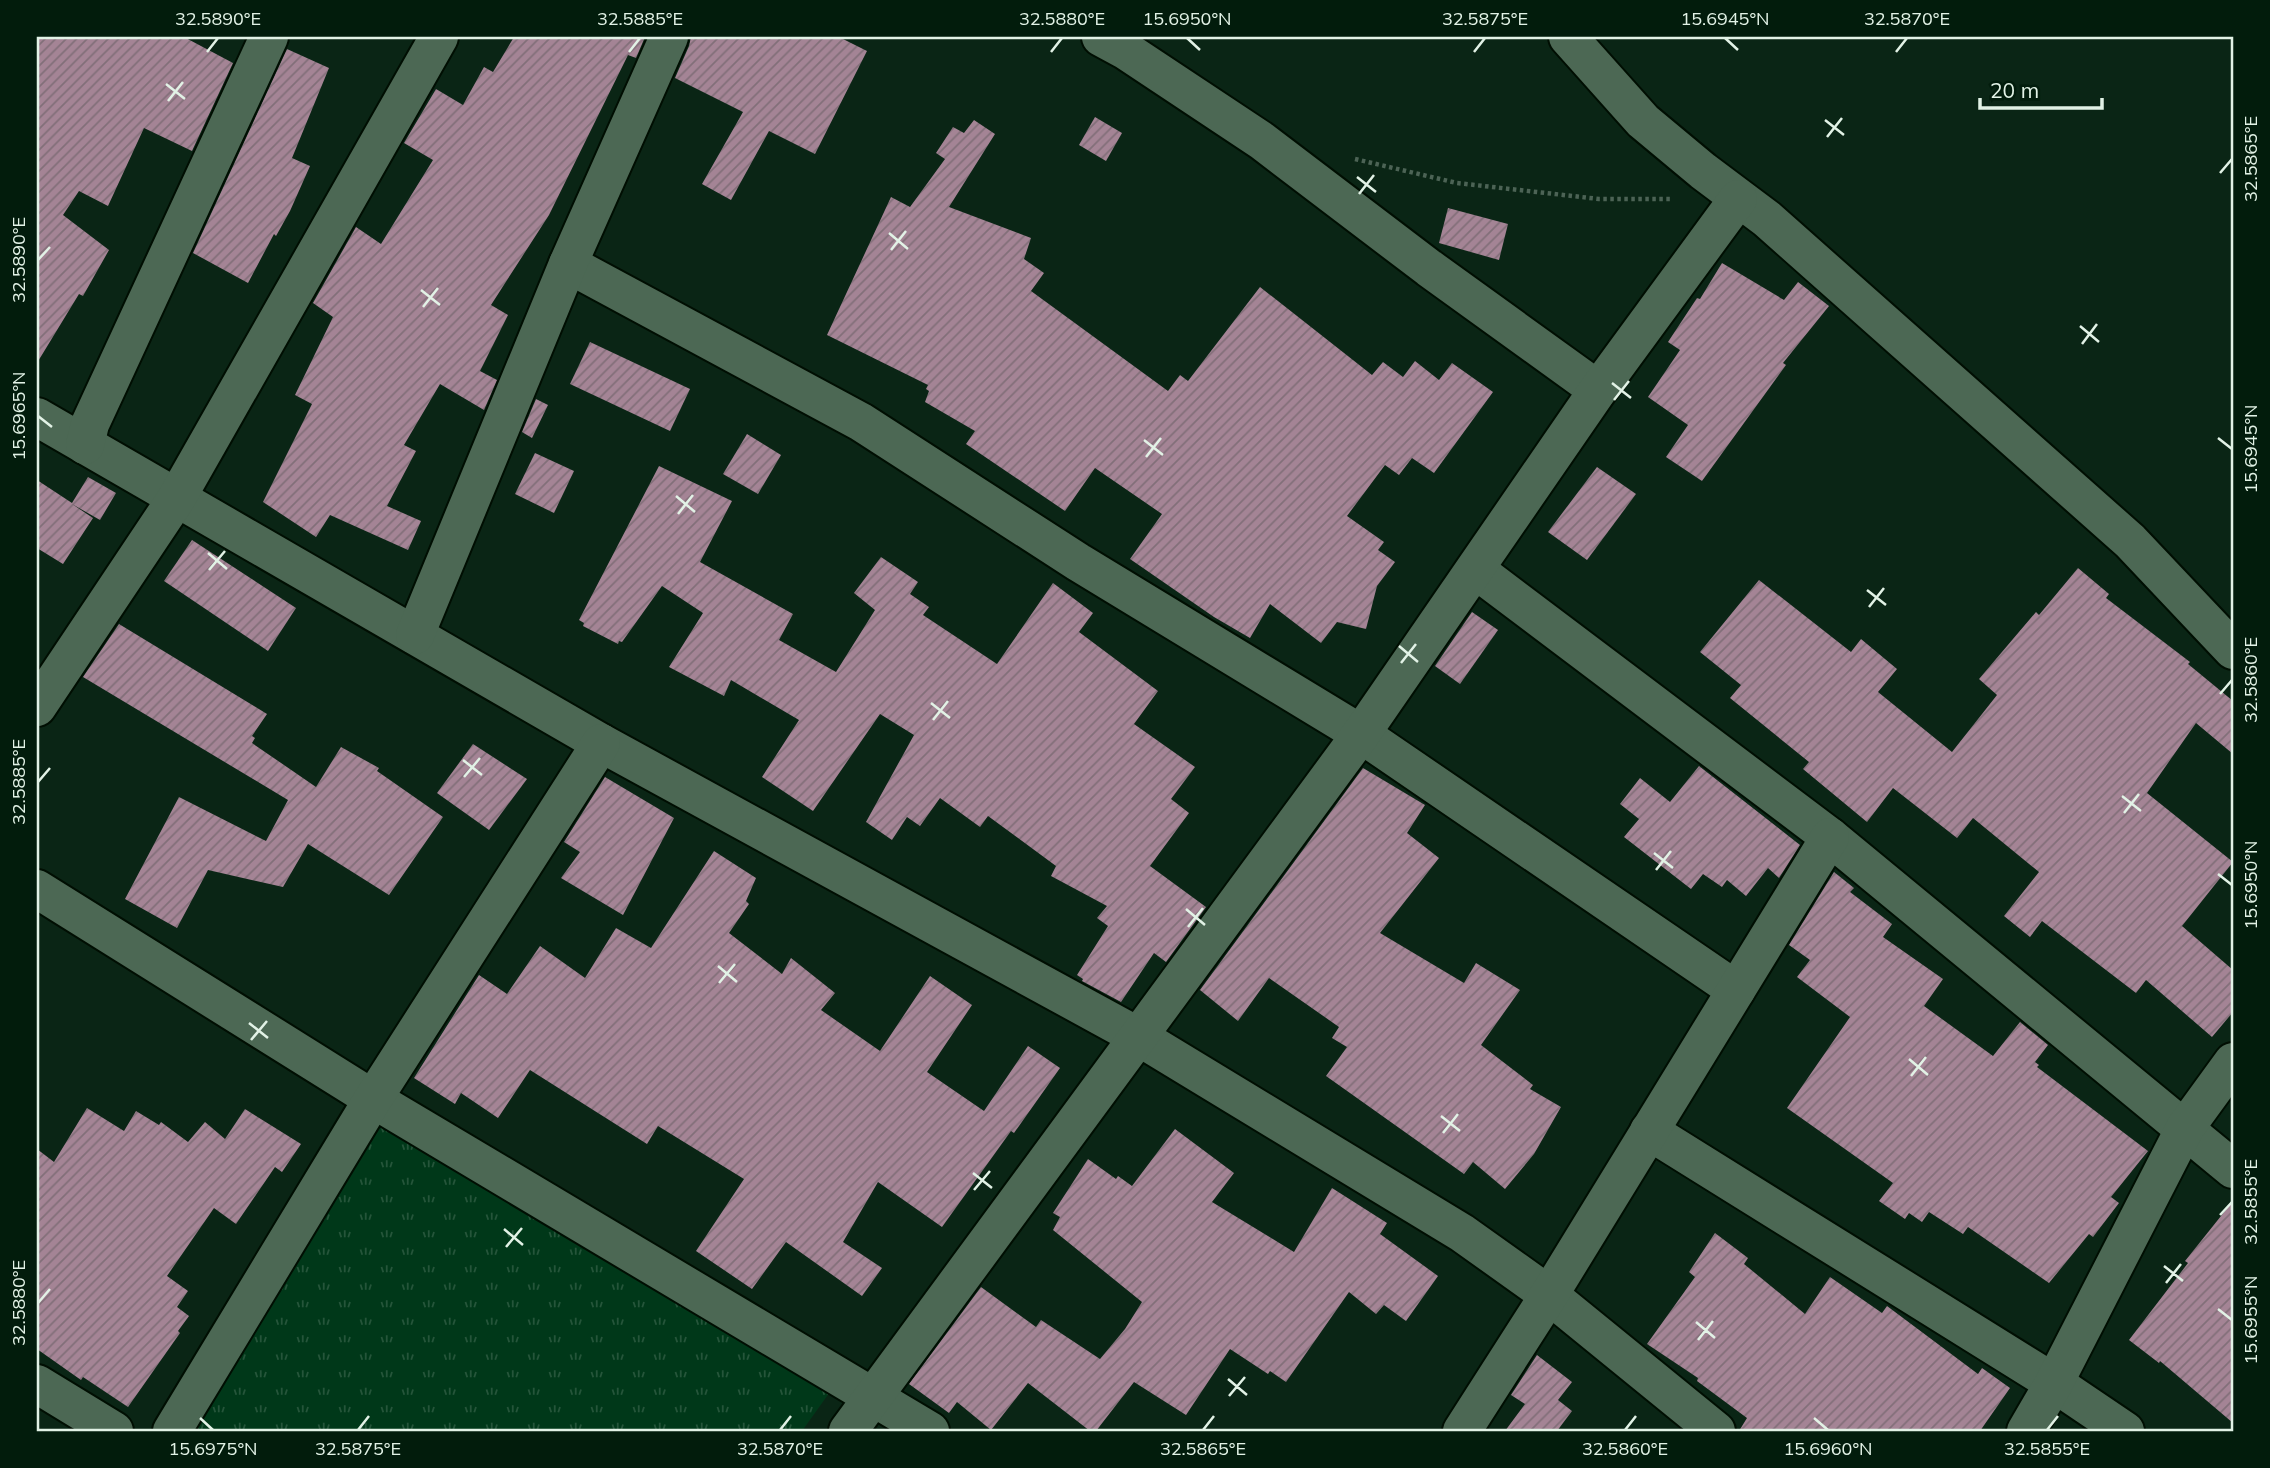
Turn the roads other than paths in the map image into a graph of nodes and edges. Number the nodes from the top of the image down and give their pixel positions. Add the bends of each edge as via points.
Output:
1 (269, 37) edge
2 (439, 37) edge
3 (669, 37) edge
4 (1101, 37) edge
5 (1568, 37) edge
6 (1738, 200) junction
7 (568, 264) junction
8 (1598, 390) junction
9 (37, 417) edge
10 (85, 445) junction
11 (176, 499) junction
12 (1476, 570) junction
13 (415, 635) junction
14 (2233, 650) edge
15 (37, 707) edge
16 (1361, 734) junction
17 (601, 743) junction
18 (1830, 837) junction
19 (37, 889) edge
20 (1736, 990) junction
21 (1139, 1037) junction
22 (2233, 1062) edge
23 (373, 1098) junction
24 (2185, 1128) junction
25 (1649, 1131) junction
26 (2233, 1169) edge
27 (1549, 1295) junction
28 (2054, 1383) junction
29 (37, 1384) edge
30 (874, 1398) junction
31 (114, 1431) edge
32 (172, 1431) edge
33 (848, 1431) edge
34 (930, 1431) edge
35 (1462, 1431) edge
36 (1716, 1431) edge
37 (2026, 1431) edge
38 (2125, 1431) edge

1 - 10 street via 90,424
2 - 11 street
3 - 7 street
4 - 8 street via 1253,135
5 - 6 street via 1643,121
6 - 8 street
6 - 14 street via 1767,219 2130,541
7 - 13 street
7 - 16 street via 861,422 1078,562
8 - 12 street
9 - 10 street
10 - 11 street
11 - 13 street
11 - 15 street
12 - 16 street
12 - 18 street
13 - 17 street
16 - 20 street
16 - 21 street
17 - 21 street
17 - 23 street
18 - 20 street
18 - 24 street
19 - 23 street
20 - 25 street
21 - 27 street via 1462,1233
21 - 30 street
22 - 24 street
23 - 30 street
23 - 32 street
24 - 26 street
24 - 28 street
25 - 27 street
25 - 28 street
27 - 35 street
27 - 36 street
28 - 37 street
28 - 38 street
29 - 31 street
30 - 33 street
30 - 34 street

